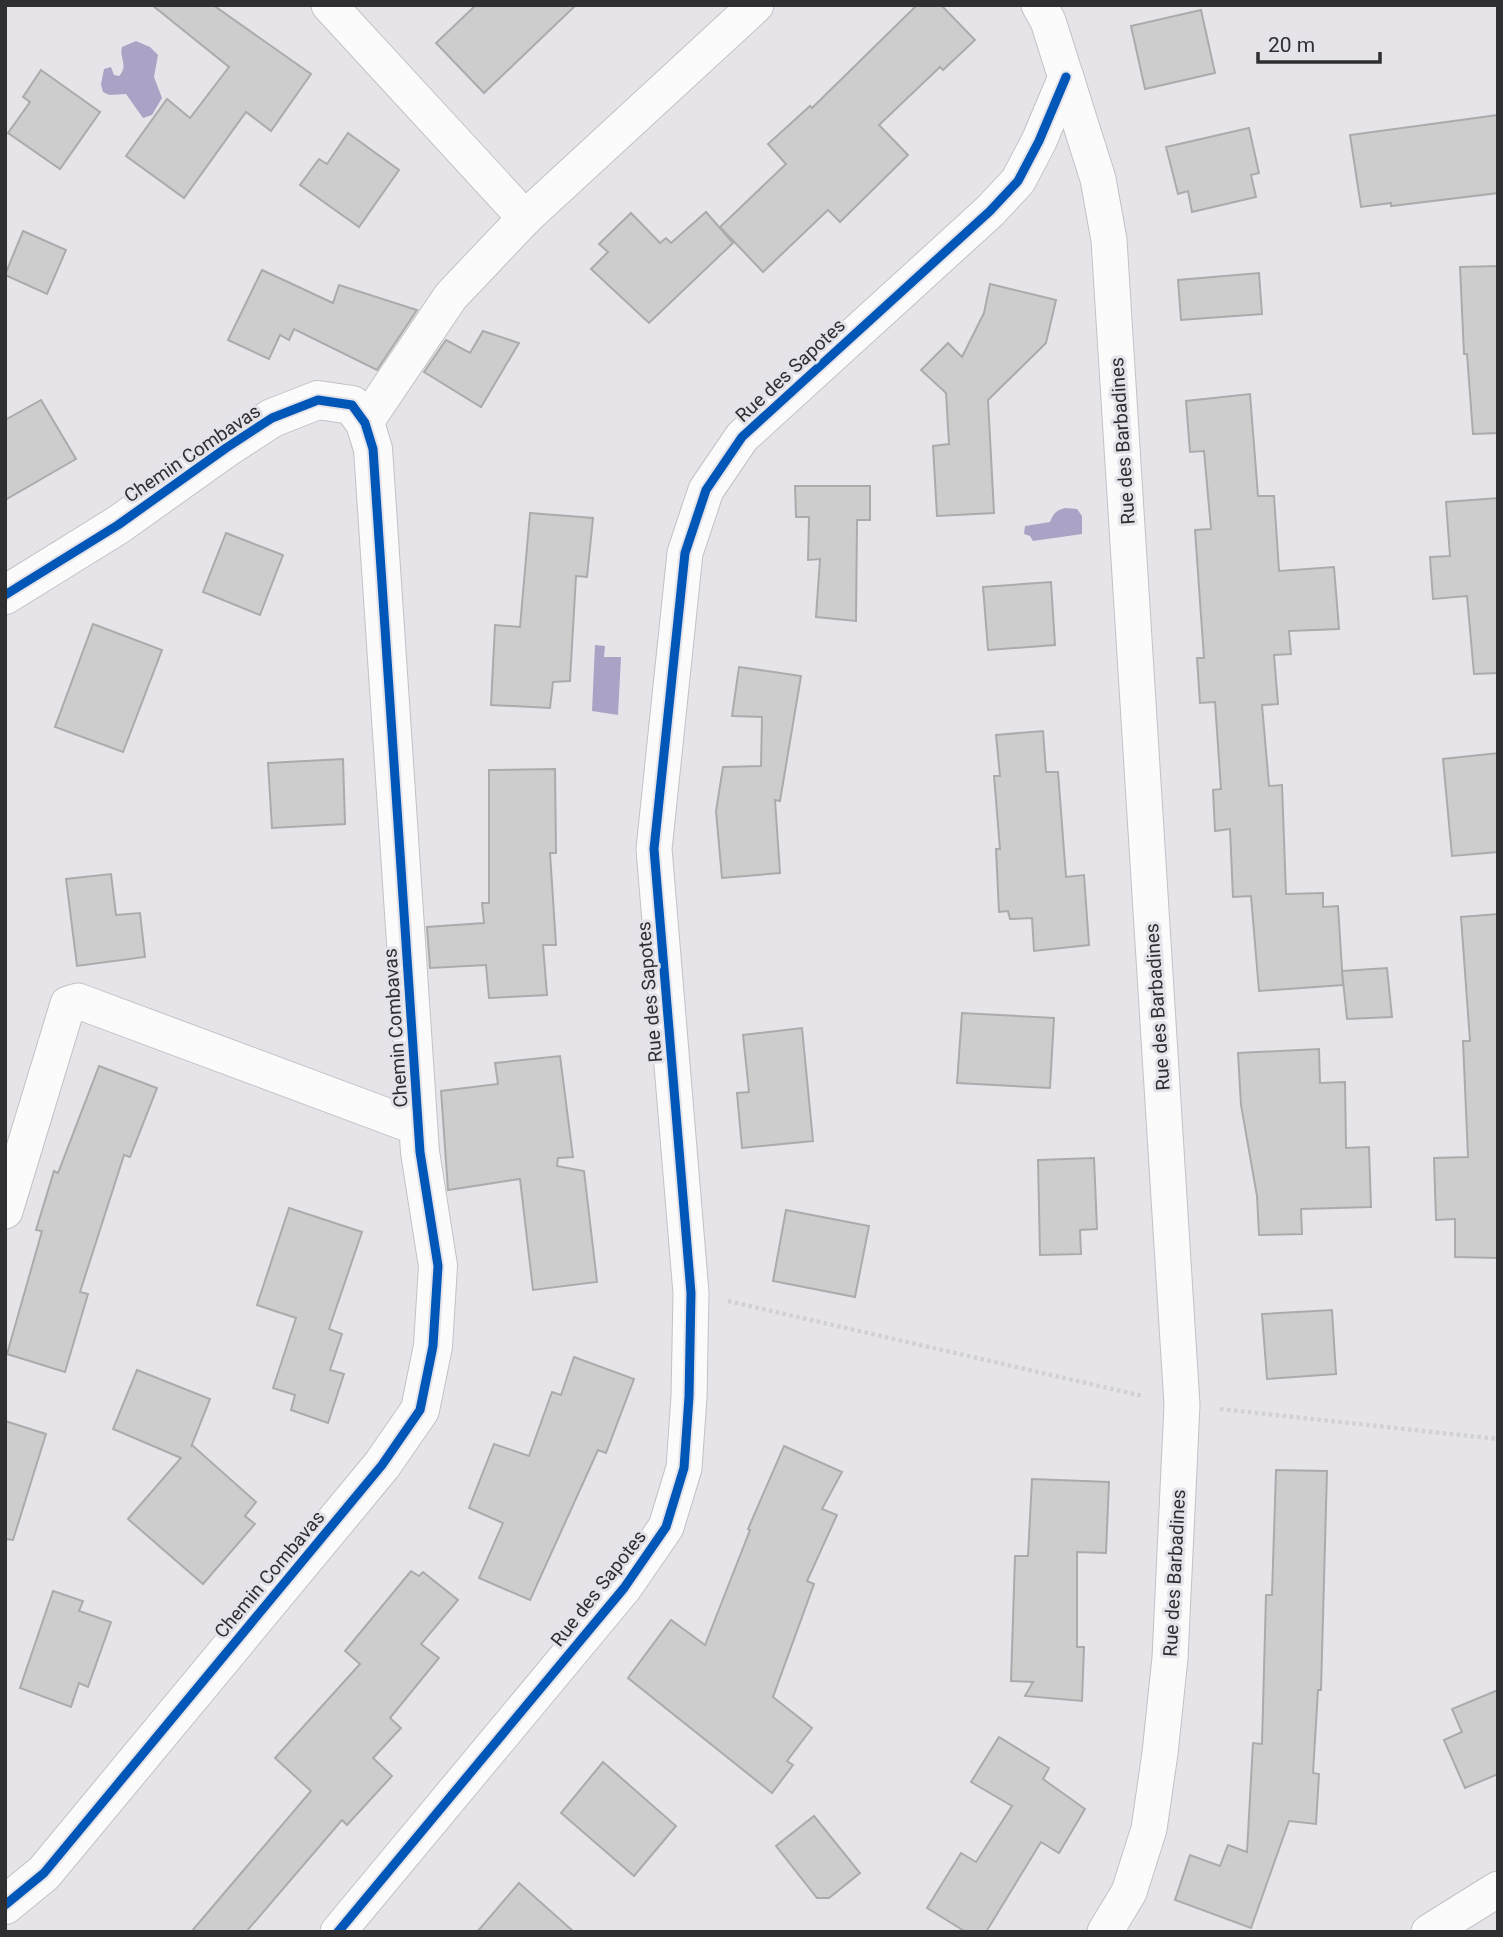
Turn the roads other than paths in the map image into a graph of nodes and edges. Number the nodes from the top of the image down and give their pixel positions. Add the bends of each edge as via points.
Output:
1 (328, 5) edge
2 (756, 5) edge
3 (1039, 5) edge
4 (1066, 78) junction
5 (526, 218) junction
6 (365, 423) junction
7 (5, 595) edge
8 (419, 1128) junction
9 (5, 1211) edge
10 (1498, 1889) edge
11 (5, 1905) edge
12 (338, 1932) edge
13 (1105, 1932) edge
14 (1429, 1932) edge

1 - 5 street
2 - 5 street
3 - 4 street
4 - 12 street, Rue des Sapotes via 1018,181 743,438 706,490 685,553 654,849 691,1293 684,1468 666,1527 624,1588
4 - 13 street, Rue des Barbadines via 1098,179 1109,240 1182,1405 1170,1658 1160,1754 1149,1829 1129,1892
5 - 6 street via 451,296
6 - 7 street, Chemin Combavas via 352,405 318,400 272,418 118,525
6 - 8 street, Chemin Combavas via 373,450
8 - 9 street, Chemin Combavas via 78,1001 68,1004
8 - 11 street, Chemin Combavas via 438,1266 433,1346 420,1410 382,1465 44,1872
10 - 14 street

